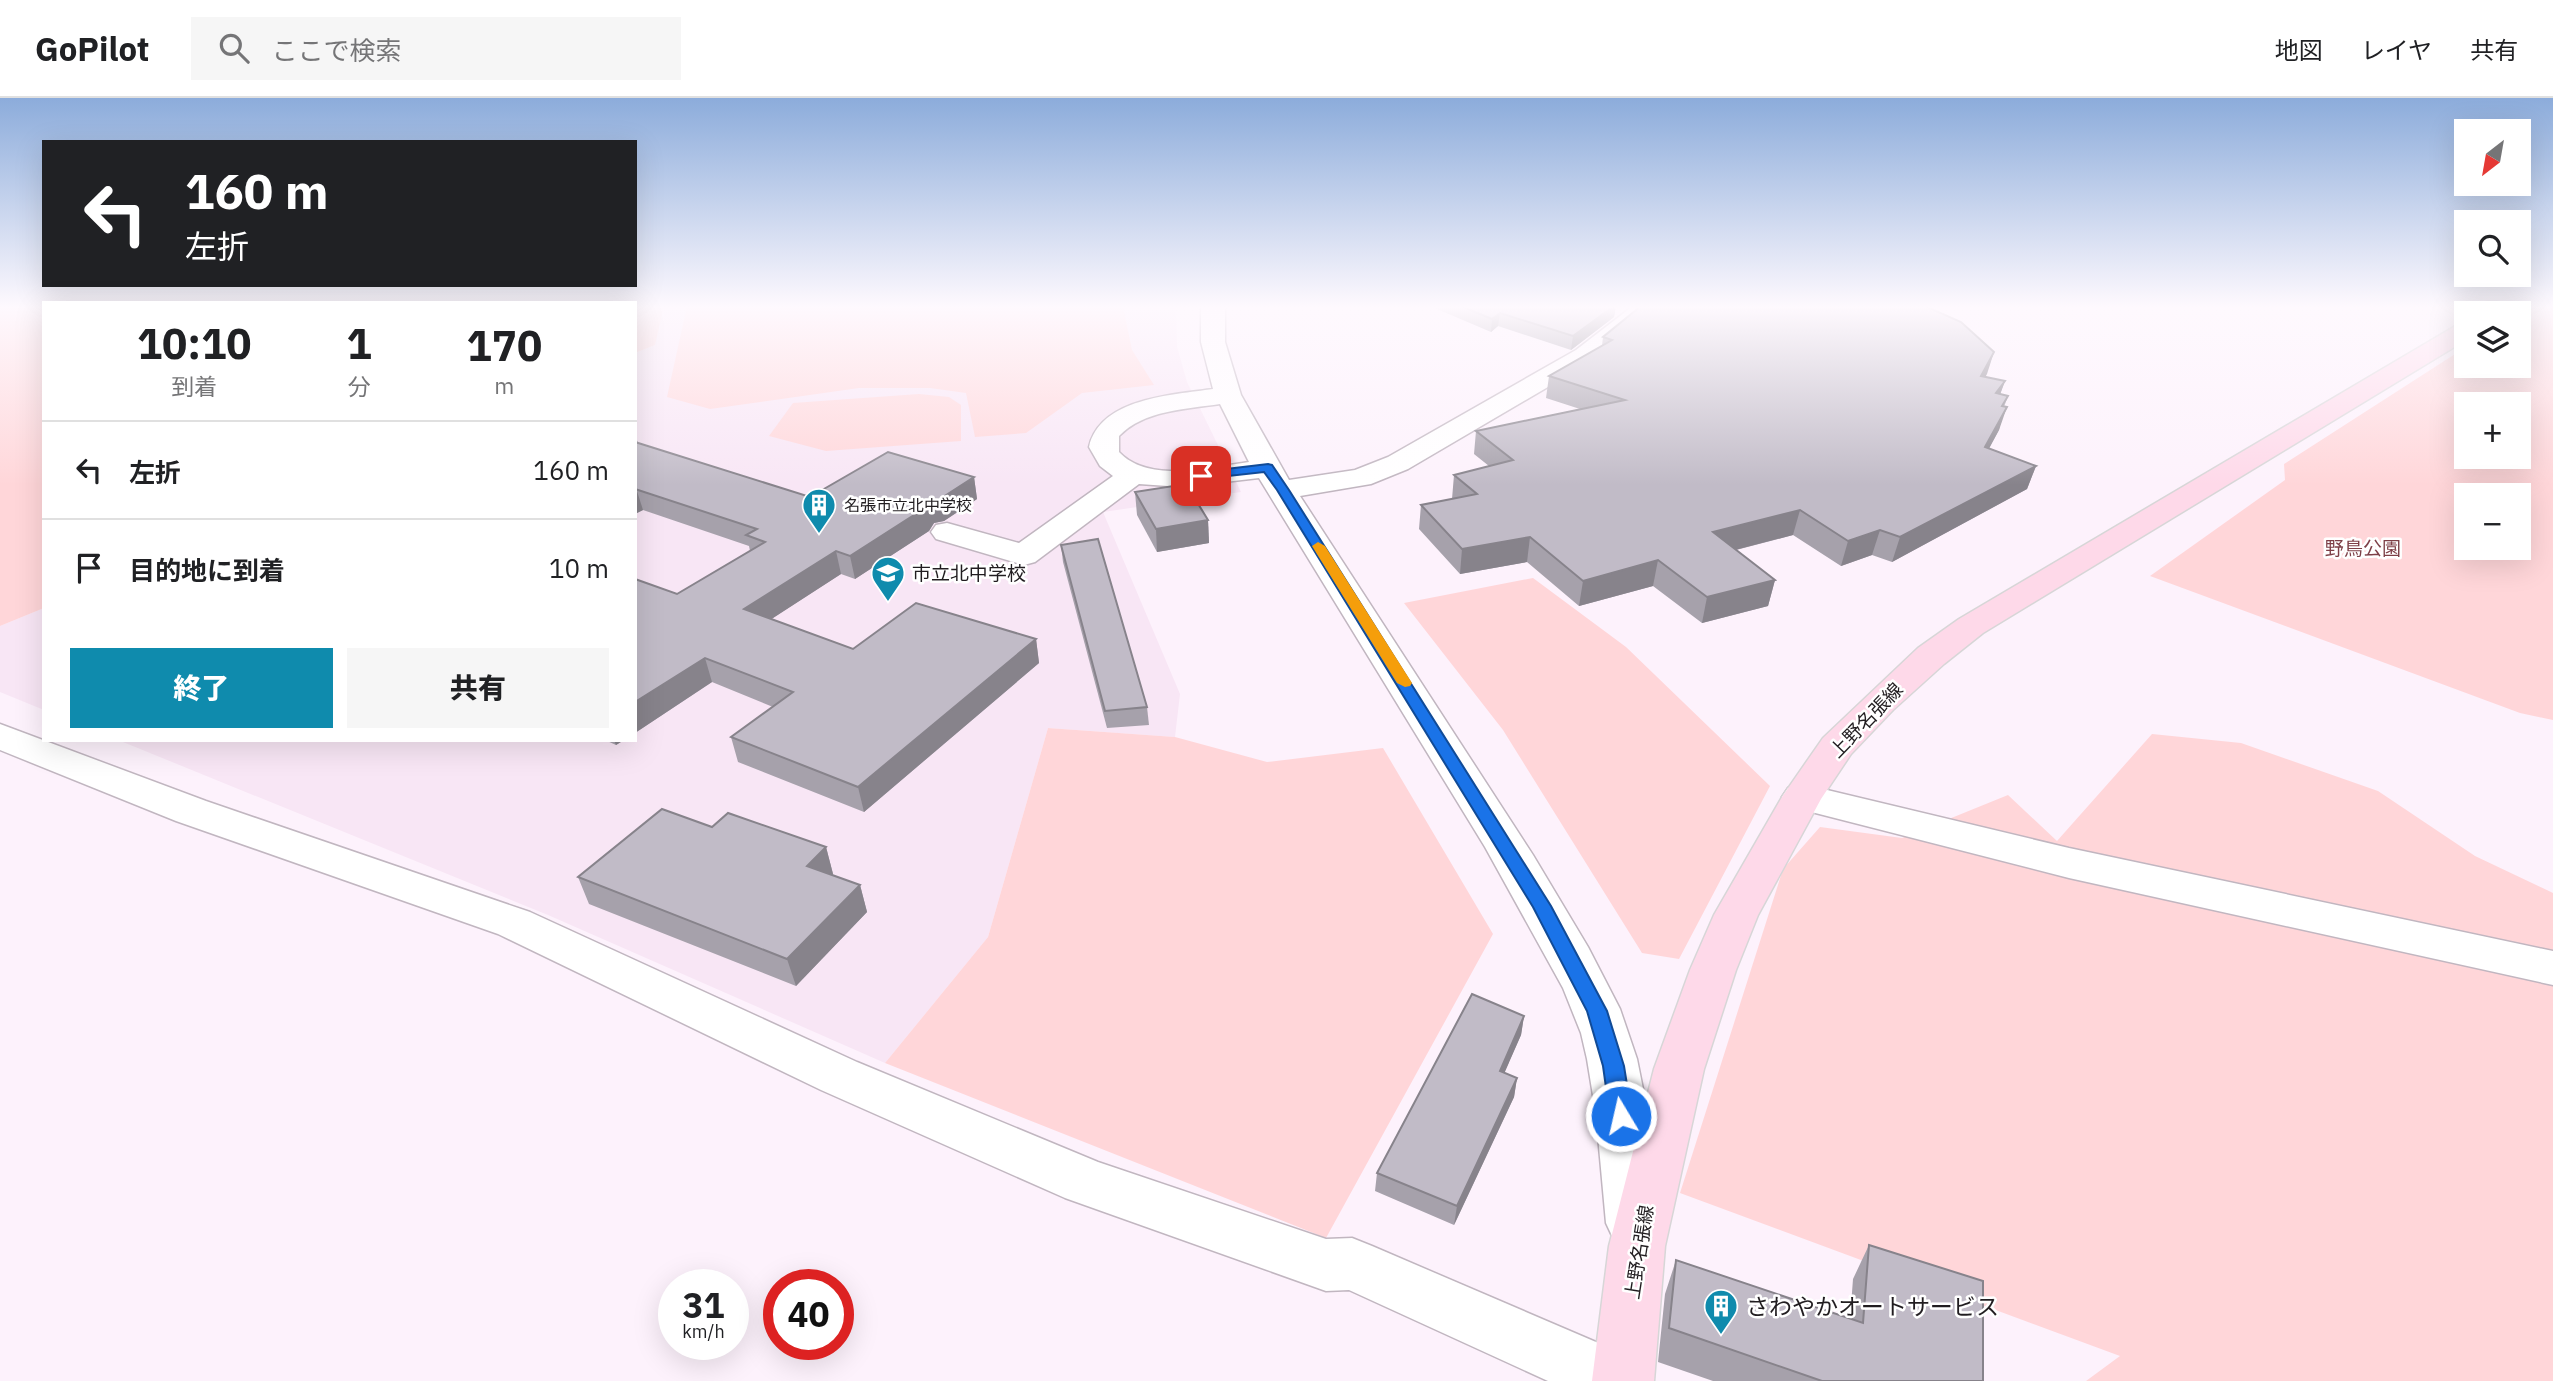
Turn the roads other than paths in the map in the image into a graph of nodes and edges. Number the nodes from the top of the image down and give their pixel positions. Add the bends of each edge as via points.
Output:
1 (1220, 366) edge
2 (1566, 366) edge
3 (2406, 366) edge
4 (1228, 396) junction
5 (1133, 474) junction
6 (1275, 479) junction
7 (947, 532) dead end
8 (0, 736) edge
9 (1802, 797) junction
10 (2553, 968) edge
11 (1637, 1246) junction
12 (1616, 1381) edge
13 (1623, 1381) edge

1 - 4 street
2 - 6 street via 1398,463 1361,478
3 - 9 main road, 上野名張線 via 1971,626 1880,702 1838,746
4 - 5 street via 1142,411 1117,422 1107,431 1105,454
4 - 6 street
5 - 6 street
5 - 7 street via 1024,555
6 - 11 street via 1506,846 1597,1011 1613,1066
8 - 12 street via 191,811 514,923 839,1076 1084,1181 1326,1265 1352,1265
9 - 10 street via 2069,863
9 - 11 main road, 上野名張線 via 1735,915 1713,970 1679,1069
11 - 13 main road, 上野名張線

